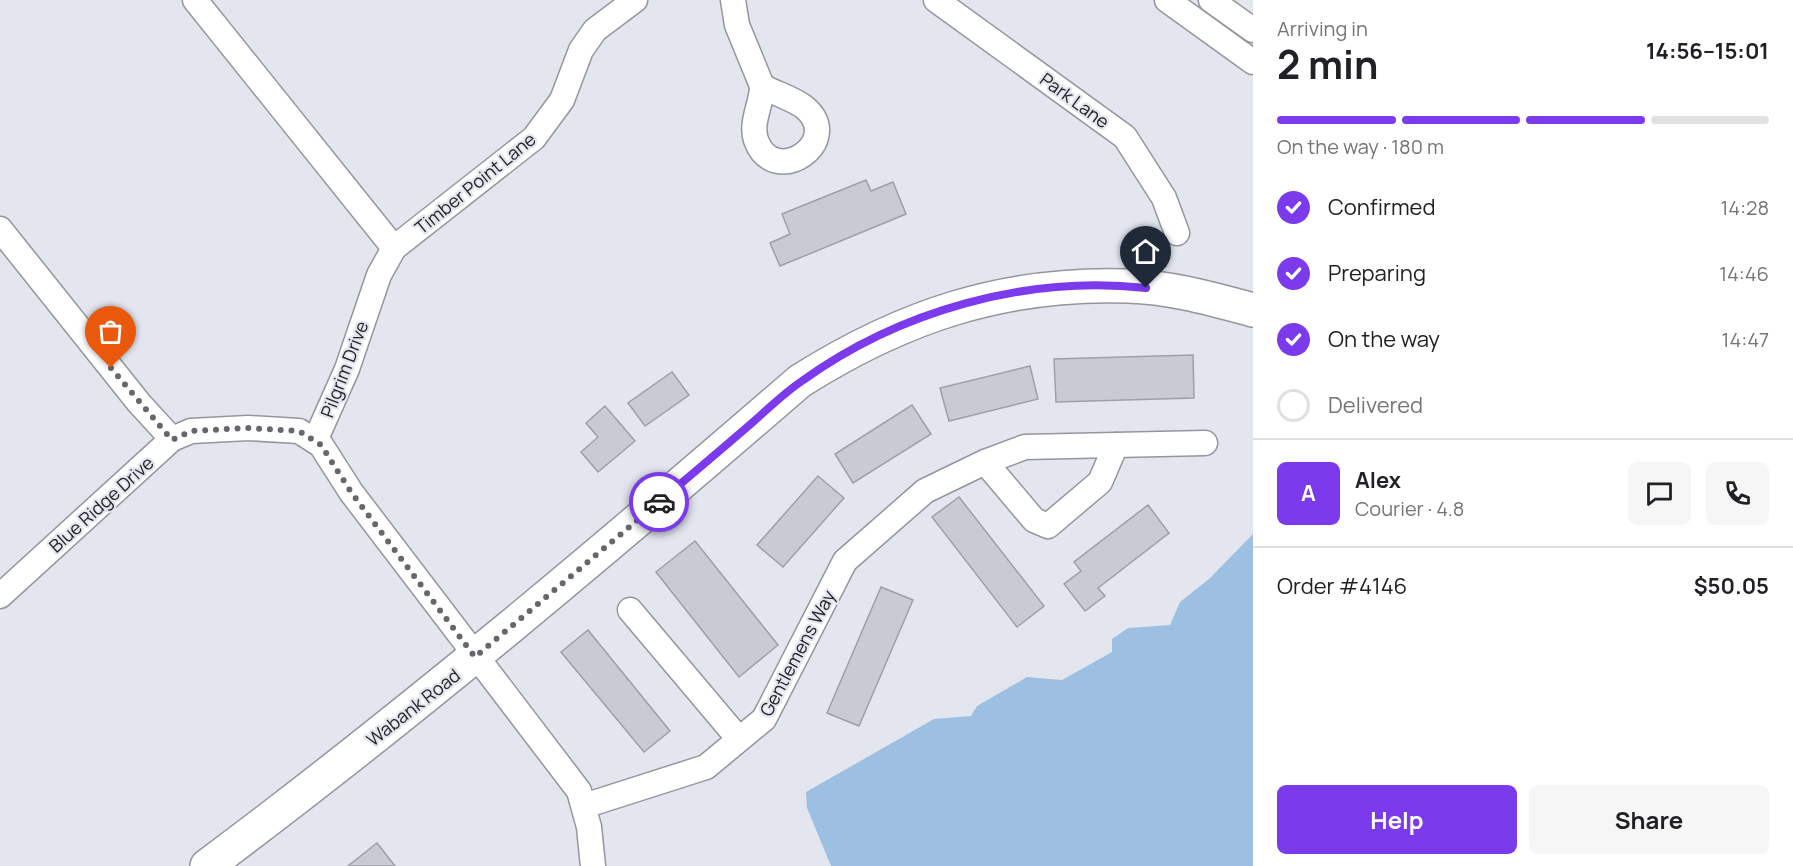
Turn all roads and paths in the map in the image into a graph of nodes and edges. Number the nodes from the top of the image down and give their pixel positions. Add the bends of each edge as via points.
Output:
1 (195, 0) edge
2 (635, 0) edge
3 (733, 0) edge
4 (936, 0) edge
5 (1167, 0) edge
6 (1211, 0) edge
7 (1253, 30) edge
8 (1253, 62) edge
9 (762, 86) dead end
10 (0, 229) edge
11 (1177, 232) dead end
12 (394, 248) junction
13 (1253, 310) edge
14 (172, 440) junction
15 (315, 441) junction
16 (1205, 443) dead end
17 (1116, 445) junction
18 (985, 462) junction
19 (0, 596) edge
20 (630, 610) dead end
21 (475, 657) junction
22 (738, 738) junction
23 (584, 806) junction
24 (207, 866) edge
25 (592, 866) edge

1 - 12 street
2 - 12 street, Timber Point Lane via 595,30 581,50 562,100 534,138
3 - 9 street via 737,25
4 - 11 street, Park Lane via 1125,137 1164,198
5 - 8 street
6 - 7 street
10 - 14 street
12 - 15 street, Pilgrim Drive via 379,275 347,369
13 - 21 street, Wabank Road via 1164,290 1078,287 994,296 897,327 800,381
14 - 15 street, Blue Ridge Drive via 191,431 248,428 299,431
14 - 19 street, Blue Ridge Drive
15 - 21 street, Pilgrim Drive
16 - 17 street, Gentlemens Way
17 - 18 street, Gentlemens Way via 1025,447
17 - 18 street via 1100,482 1048,526 1034,520
18 - 22 street, Gentlemens Way via 925,491 845,561 764,719
20 - 22 street
21 - 23 street, Pilgrim Drive via 567,773
21 - 24 street, Wabank Road
22 - 23 street, Gentlemens Way via 706,767
23 - 25 street, Pilgrim Drive

